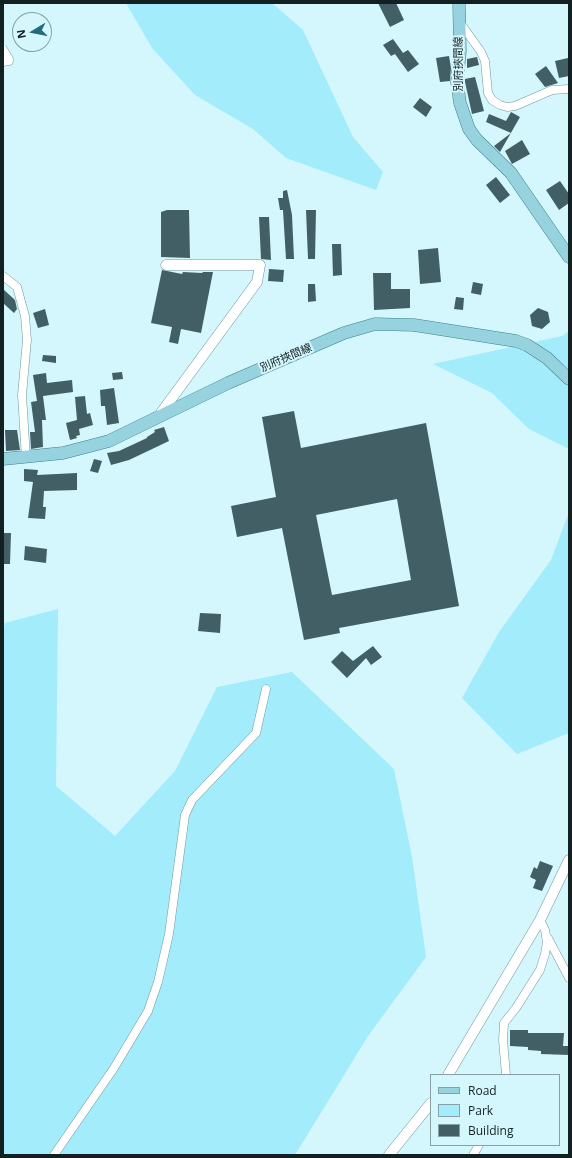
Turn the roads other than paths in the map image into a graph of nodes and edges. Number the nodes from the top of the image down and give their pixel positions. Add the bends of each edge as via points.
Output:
1 (459, 3) edge
2 (458, 19) junction
3 (3, 49) edge
4 (3, 62) edge
5 (569, 89) edge
6 (569, 257) edge
7 (166, 265) dead end
8 (3, 276) edge
9 (569, 379) edge
10 (158, 417) junction
11 (26, 458) junction
12 (3, 459) edge
13 (266, 689) dead end
14 (569, 860) edge
15 (540, 920) junction
16 (546, 936) junction
17 (569, 978) edge
18 (449, 1074) edge
19 (506, 1074) edge
20 (430, 1104) edge
21 (478, 1146) edge
22 (54, 1155) edge
23 (389, 1155) edge
24 (473, 1155) edge

1 - 2 main road, 別府挾間線
2 - 5 street via 482,52 488,93 492,100 507,107 515,106 552,90
2 - 6 main road, 別府挾間線 via 458,89 469,129 511,173
3 - 4 street via 9,59
7 - 10 street via 260,265 257,282
8 - 11 street via 17,286 25,316 28,340 22,395
9 - 10 main road, 別府挾間線 via 547,358 516,341 428,326 375,324 337,336 228,383
10 - 11 main road, 別府挾間線 via 97,445
11 - 12 main road, 別府挾間線
13 - 22 street via 256,733 192,800 185,815 169,934 158,982 148,1011 114,1068
14 - 15 street
15 - 16 street
15 - 18 street
16 - 17 street
16 - 19 street via 545,954 540,970 504,1023 502,1040
20 - 23 street
21 - 24 street

